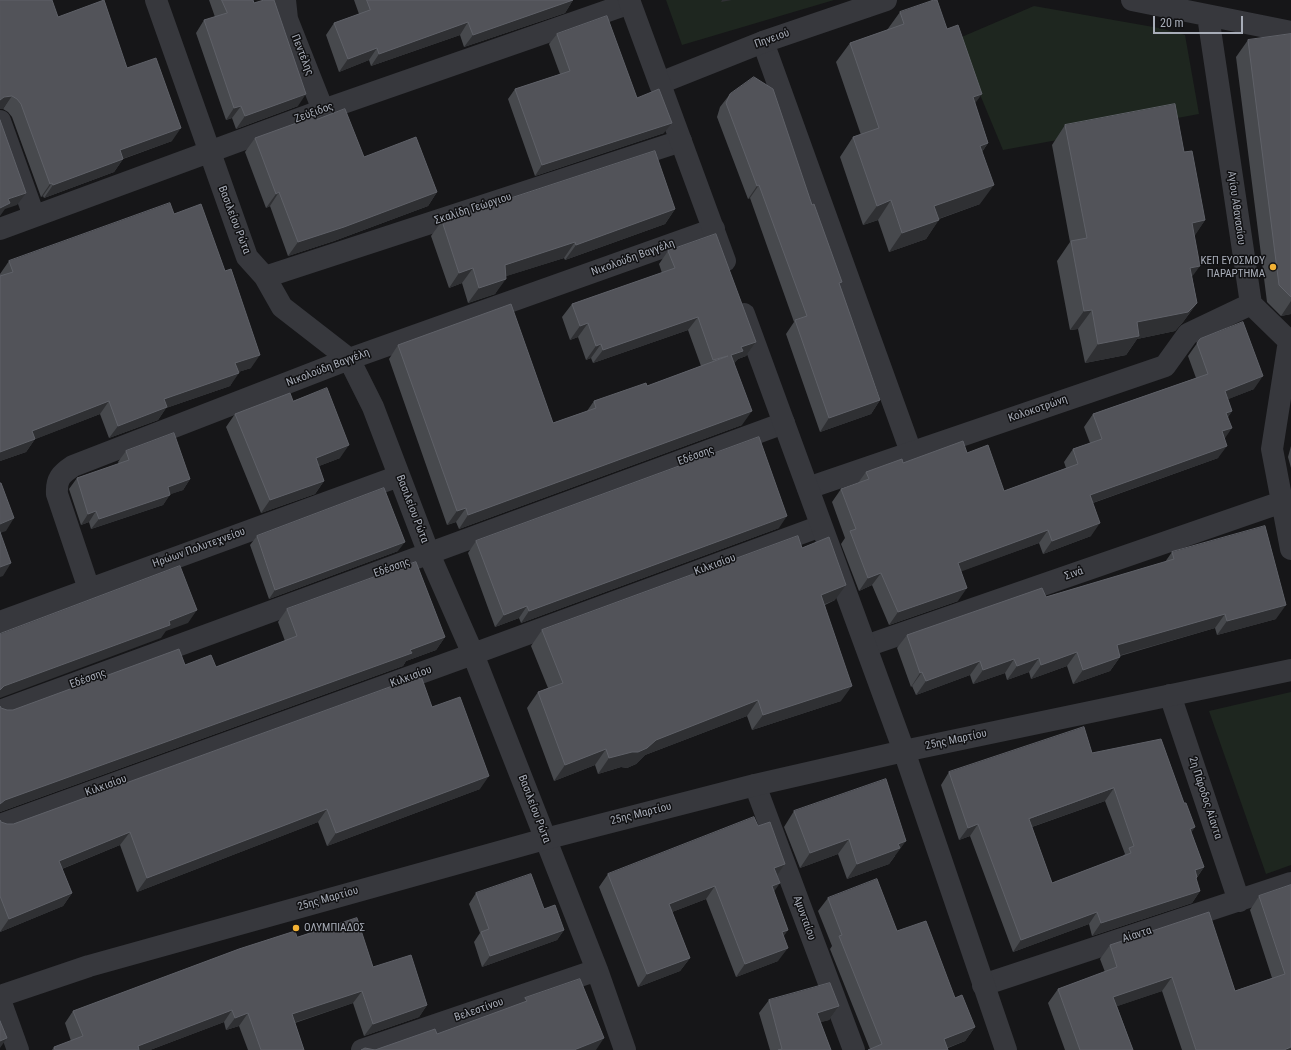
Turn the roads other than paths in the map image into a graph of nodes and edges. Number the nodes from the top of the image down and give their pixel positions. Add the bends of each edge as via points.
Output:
1 (156, 0) edge
2 (285, 0) edge
3 (886, 0) edge
4 (1132, 0) edge
5 (630, 2) edge
6 (1208, 16) junction
7 (1291, 32) edge
8 (763, 42) junction
9 (660, 82) junction
10 (323, 110) junction
11 (0, 121) edge
12 (681, 140) junction
13 (209, 152) junction
14 (34, 216) junction
15 (0, 229) edge
16 (714, 229) junction
17 (265, 277) junction
18 (1251, 304) junction
19 (1290, 341) edge
20 (349, 359) junction
21 (784, 423) junction
22 (911, 452) junction
23 (399, 476) junction
24 (808, 488) junction
25 (1282, 502) junction
26 (821, 526) junction
27 (1291, 549) edge
28 (429, 554) junction
29 (89, 589) junction
30 (0, 622) edge
31 (866, 646) junction
32 (473, 654) junction
33 (1291, 670) edge
34 (1170, 695) junction
35 (0, 711) edge
36 (904, 751) junction
37 (755, 785) junction
38 (0, 825) edge
39 (545, 839) junction
40 (1291, 883) edge
41 (1239, 901) junction
42 (597, 970) junction
43 (983, 986) junction
44 (0, 996) edge
45 (0, 1000) edge
46 (18, 1050) edge
47 (362, 1050) edge
48 (625, 1050) edge
49 (854, 1050) edge
50 (1006, 1050) edge

1 - 13 street, Βασιλείου Ρώτα
2 - 10 street, Πεντέλης via 287,18
3 - 8 street, Πηνειού
4 - 6 street
5 - 9 street
5 - 10 street, Ζεύξιδος
6 - 7 street
6 - 18 street, Αγίου Αθανασίου
8 - 9 street, Πηνειού
8 - 22 street
9 - 12 street
10 - 13 street, Ζεύξιδος
11 - 14 street
12 - 16 street
12 - 17 street, Σκαλίδη Γεώργιου
13 - 14 street, Ζεύξιδος
13 - 17 street, Βασιλείου Ρώτα via 247,257
14 - 15 street, Ζεύξιδος
16 - 20 street, Νικολούδη Βαγγέλη
16 - 21 street
17 - 20 street, Βασιλείου Ρώτα via 282,307
18 - 19 street
18 - 22 street, Κολοκοτρώνη via 1188,334 1165,366
19 - 25 street via 1272,443
20 - 23 street, Βασιλείου Ρώτα via 373,406
20 - 29 street, Νικολούδη Βαγγέλη via 73,466 59,476 56,485 58,502
21 - 24 street
21 - 28 street, Εδέσσης
22 - 24 street, Κολοκοτρώνη
23 - 28 street, Βασιλείου Ρώτα
23 - 29 street, Ηρώων Πολυτεχνείου
24 - 26 street
25 - 27 street
25 - 31 street, Σινά
26 - 31 street
26 - 32 street, Κιλκισίου
28 - 32 street, Βασιλείου Ρώτα
28 - 35 street, Εδέσσης
29 - 30 street, Ηρώων Πολυτεχνείου
31 - 36 street
32 - 38 street, Κιλκισίου
32 - 39 street, Βασιλείου Ρώτα
33 - 34 street, 25ης Μαρτίου
34 - 36 street, 25ης Μαρτίου
34 - 41 street, 2η Πάροδος Αίαντα
36 - 37 street, 25ης Μαρτίου
36 - 43 street
37 - 39 street, 25ης Μαρτίου
37 - 49 street, Αμυνταίου
39 - 42 street, Βασιλείου Ρώτα
39 - 44 street, 25ης Μαρτίου via 89,966
40 - 41 street, Αίαντα
41 - 43 street, Αίαντα
42 - 47 street, Βελεστίνου
42 - 48 street, Βασιλείου Ρώτα
43 - 50 street
45 - 46 street

